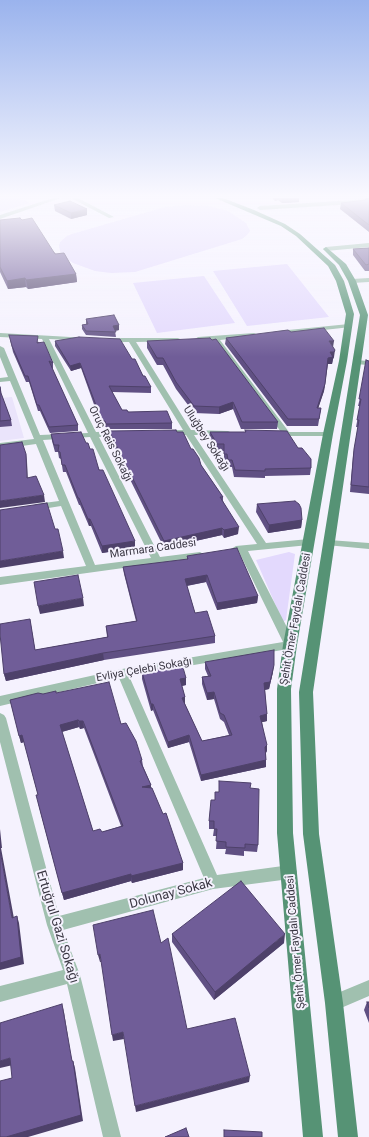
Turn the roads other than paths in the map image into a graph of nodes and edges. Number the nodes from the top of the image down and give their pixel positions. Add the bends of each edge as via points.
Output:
1 (322, 251) edge
2 (323, 251) edge
3 (369, 280) edge
4 (352, 281) junction
5 (366, 315) edge
6 (349, 326) junction
7 (270, 333) edge
8 (0, 334) edge
9 (262, 334) edge
10 (44, 337) junction
11 (215, 338) junction
12 (132, 341) junction
13 (0, 348) edge
14 (363, 363) edge
15 (13, 378) junction
16 (0, 380) edge
17 (156, 432) edge
18 (188, 432) junction
19 (133, 433) edge
20 (234, 433) edge
21 (264, 433) edge
22 (94, 434) junction
23 (287, 434) junction
24 (328, 434) junction
25 (37, 439) junction
26 (0, 446) edge
27 (63, 503) junction
28 (24, 509) edge
29 (309, 542) junction
30 (329, 543) junction
31 (369, 546) edge
32 (264, 547) junction
33 (242, 548) junction
34 (226, 551) edge
35 (211, 553) edge
36 (157, 561) junction
37 (92, 569) junction
38 (0, 581) edge
39 (290, 645) junction
40 (122, 673) junction
41 (0, 701) edge
42 (0, 718) edge
43 (290, 872) junction
44 (213, 882) junction
45 (54, 925) junction
46 (72, 975) junction
47 (369, 988) edge
48 (0, 994) edge
49 (334, 1003) junction
50 (112, 1137) edge
51 (314, 1137) edge
52 (348, 1137) edge

1 - 6 main road, Şehit Ömer Faydalı Caddesi via 340,281 350,314
2 - 4 main road, Şehit Ömer Faydalı Caddesi via 342,264
3 - 4 street
4 - 5 main road, Şehit Ömer Faydalı Caddesi
5 - 14 main road, Şehit Ömer Faydalı Caddesi
6 - 7 street
6 - 24 main road, Şehit Ömer Faydalı Caddesi
8 - 10 street
9 - 11 street
10 - 12 street
10 - 22 street, Oruç Reis Sokağı
11 - 12 street
11 - 23 street
12 - 18 street, Uluğbey Sokağı
13 - 15 street
14 - 30 main road, Şehit Ömer Faydalı Caddesi
15 - 16 street
15 - 25 street
17 - 18 street
18 - 20 street
18 - 32 street, Uluğbey Sokağı
19 - 22 street
21 - 23 street
22 - 25 street
22 - 36 street, Oruç Reis Sokağı
23 - 24 street
24 - 29 main road, Şehit Ömer Faydalı Caddesi
25 - 26 street
25 - 27 street
27 - 28 street
27 - 37 street
29 - 30 main road
29 - 32 street
29 - 39 main road, Şehit Ömer Faydalı Caddesi
30 - 31 street
30 - 49 main road, Şehit Ömer Faydalı Caddesi via 306,692 311,834
32 - 33 street
33 - 34 street
33 - 39 street
35 - 36 street, Marmara Caddesi
36 - 37 street, Marmara Caddesi
37 - 38 street, Marmara Caddesi
39 - 40 street, Evliya Çelebi Sokağı
39 - 43 main road, Şehit Ömer Faydalı Caddesi via 284,689 285,833
40 - 41 street, Evliya Çelebi Sokağı
40 - 44 street
42 - 45 street, Ertuğrul Gazi Sokağı
43 - 44 street, Dolunay Sokak
43 - 51 main road, Şehit Ömer Faydalı Caddesi
44 - 45 street, Dolunay Sokak
45 - 46 street, Ertuğrul Gazi Sokağı
46 - 48 street
46 - 50 street, Ertuğrul Gazi Sokağı
47 - 49 street
49 - 52 main road, Şehit Ömer Faydalı Caddesi

